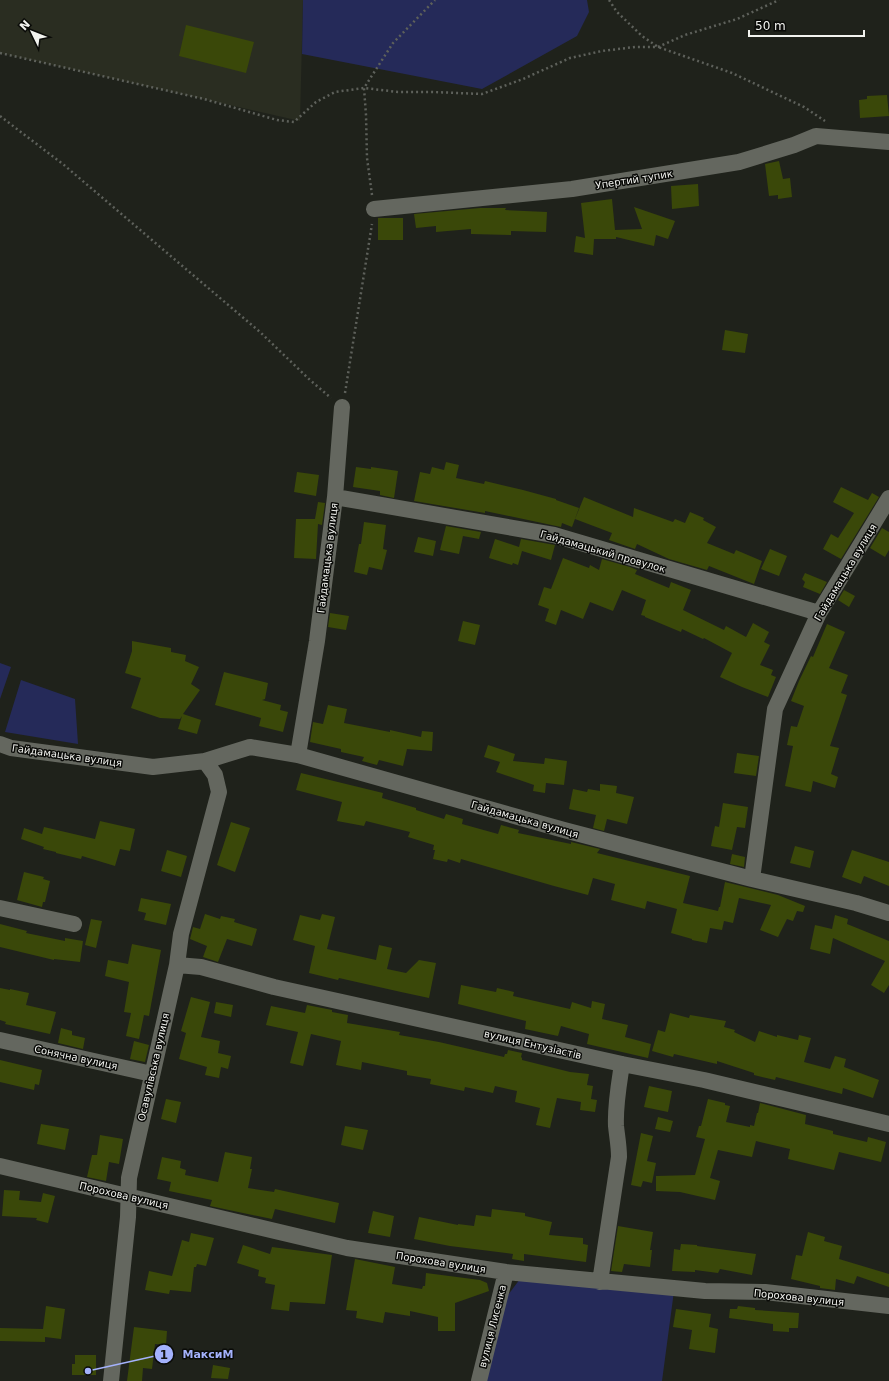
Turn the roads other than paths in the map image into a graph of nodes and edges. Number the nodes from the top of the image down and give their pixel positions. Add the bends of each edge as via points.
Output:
1 (889, 142) edge
2 (374, 208) road end
3 (342, 407) road end
4 (335, 497) junction
5 (889, 498) edge
6 (819, 613) junction
7 (0, 744) edge
8 (298, 755) junction
9 (205, 761) junction
10 (752, 879) junction
11 (0, 908) edge
12 (889, 913) edge
13 (74, 924) dead end
14 (177, 965) junction
15 (0, 1040) edge
16 (622, 1064) junction
17 (152, 1074) junction
18 (889, 1124) edge
19 (0, 1166) edge
20 (128, 1196) junction
21 (506, 1272) junction
22 (600, 1282) junction
23 (889, 1306) edge
24 (111, 1381) edge
25 (479, 1381) edge

1 - 2 street, Упертий тупик via 816,136 739,162 572,189
3 - 4 street, Гайдамацька вулиця
4 - 6 street, Гайдамацький провулок via 554,535
4 - 8 street, Гайдамацька вулиця via 317,641
5 - 6 street, Гайдамацька вулиця
6 - 10 street, Гайдамацька вулиця via 775,709
7 - 9 street, Гайдамацька вулиця via 11,748 153,767
8 - 9 street, Гайдамацька вулиця via 250,747
8 - 10 street, Гайдамацька вулиця via 564,830
9 - 14 street, Осавулівська вулиця via 215,775 219,792 181,934
10 - 12 street, Гайдамацька вулиця
11 - 13 street
14 - 16 street, вулиця Ентузіастів via 201,967 274,987
14 - 17 street, Осавулівська вулиця
15 - 17 street, Сонячна вулиця
16 - 18 street, вулиця Ентузіастів via 704,1080
16 - 22 street via 616,1126 619,1157
17 - 20 street, Осавулівська вулиця via 129,1178
19 - 20 street, Порохова вулиця
20 - 21 street, Порохова вулиця via 347,1248
20 - 24 street, Осавулівська вулиця
21 - 22 street, Порохова вулиця
21 - 25 street, вулиця Лисенка
22 - 23 street, Порохова вулиця via 705,1291 765,1292

